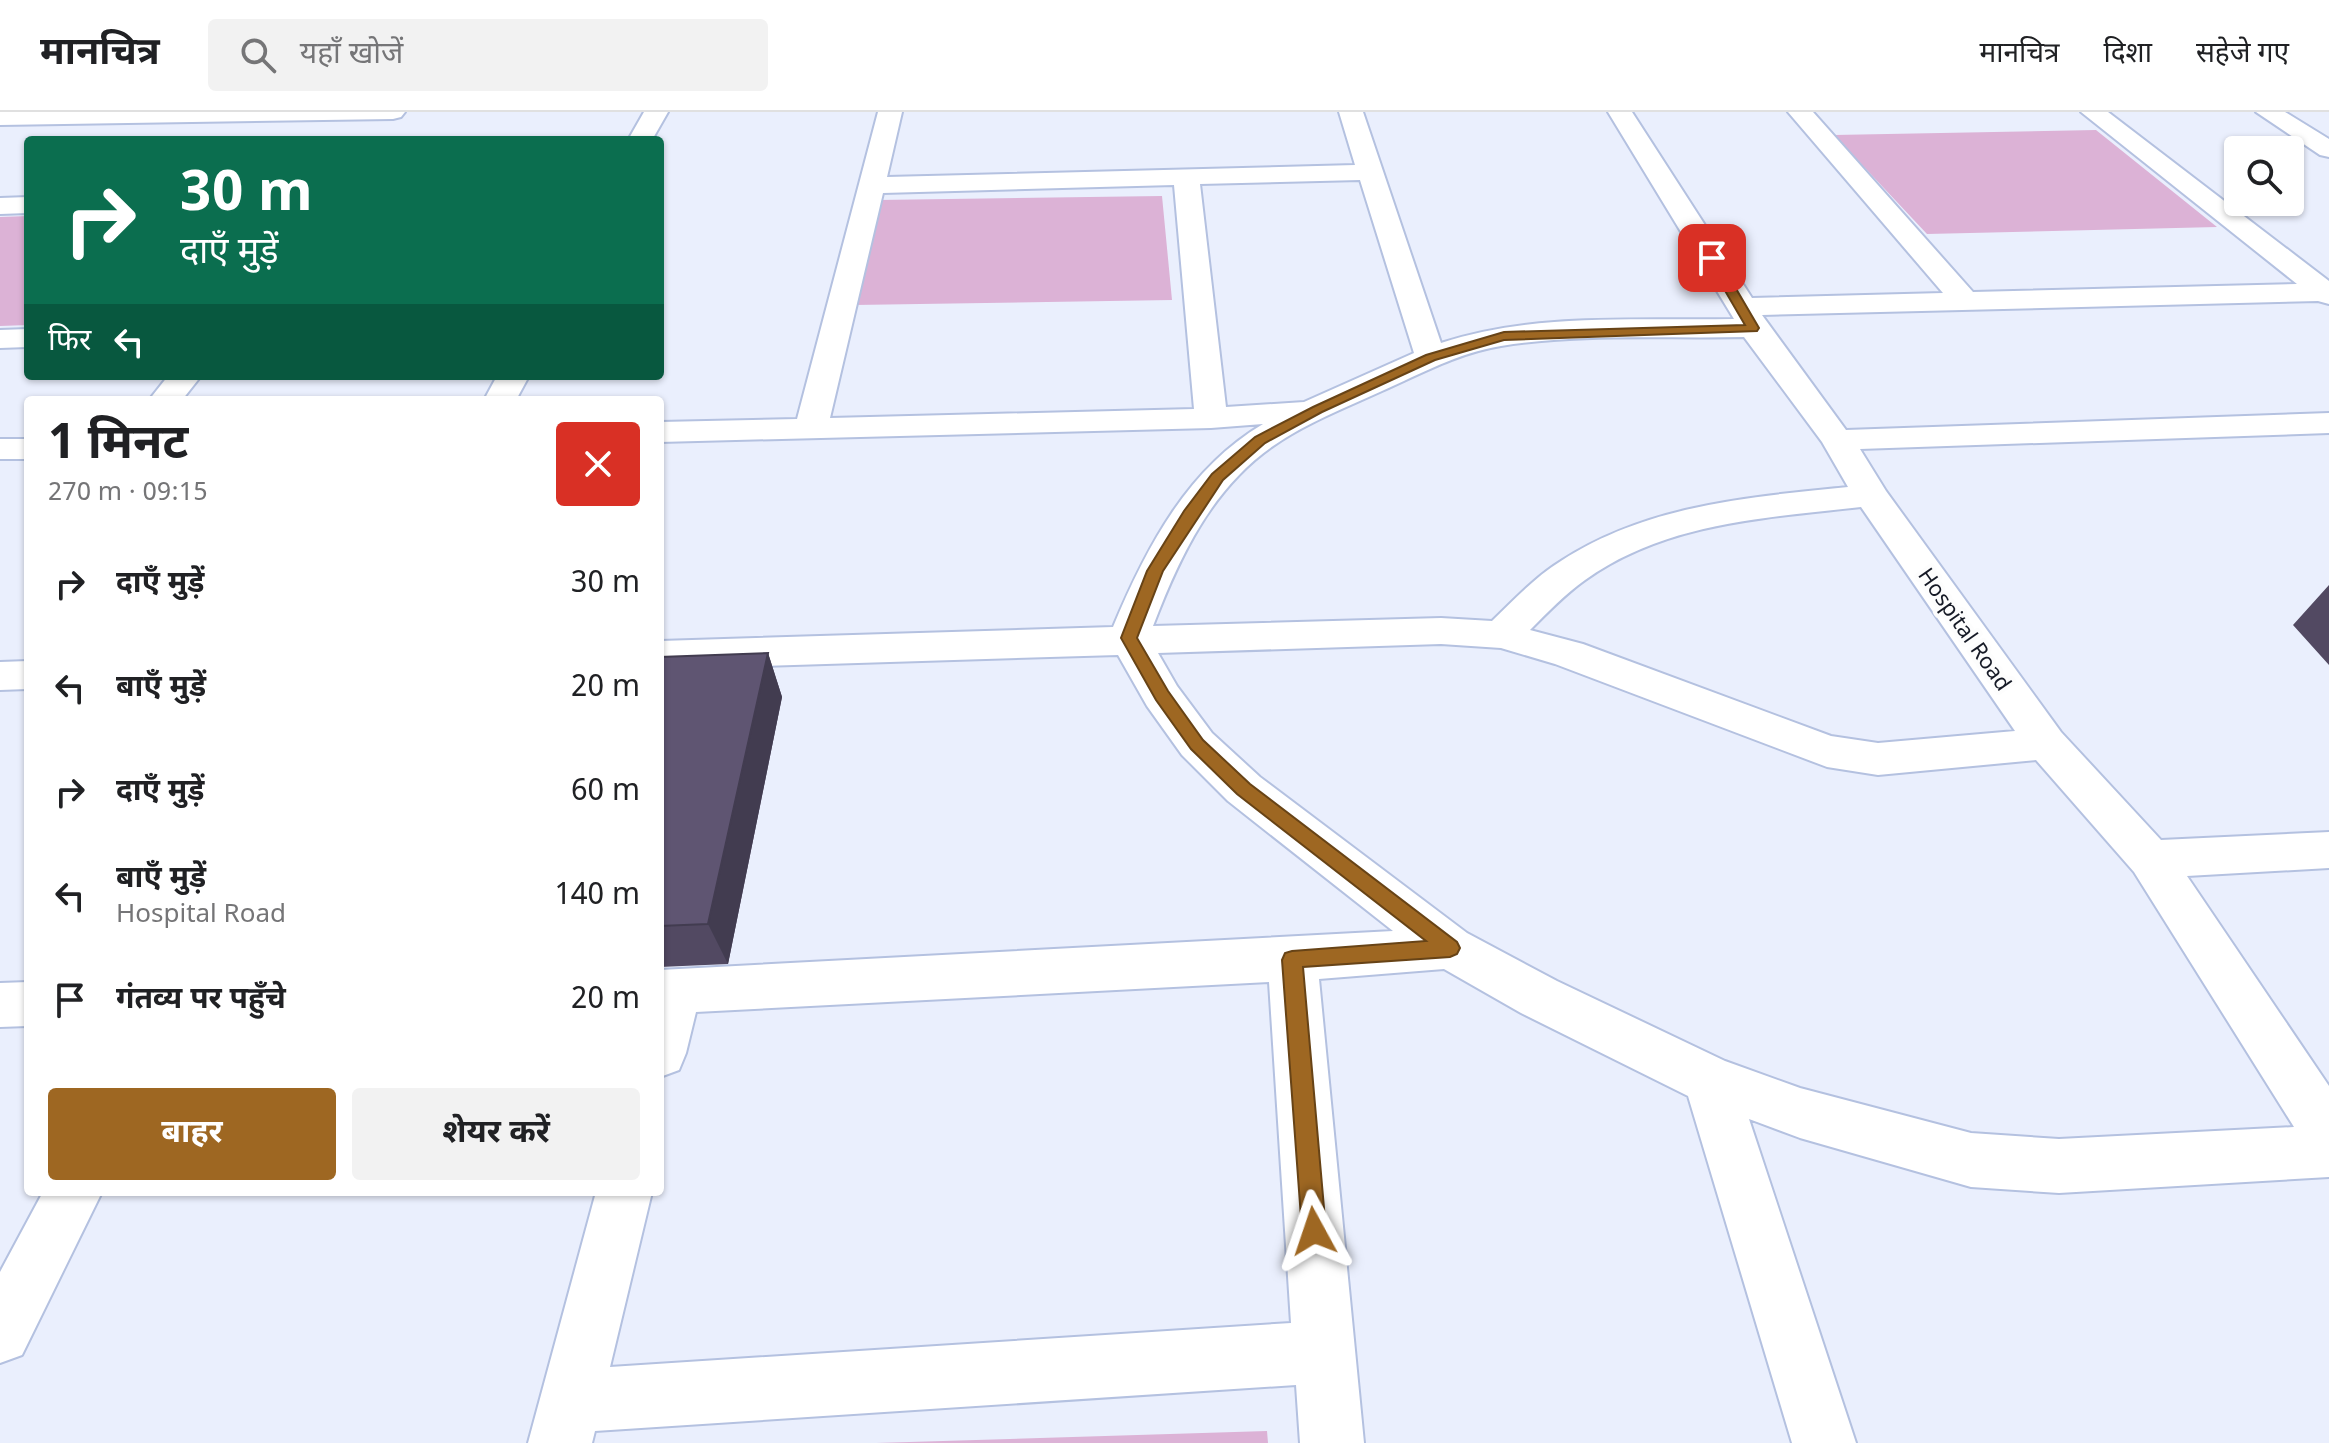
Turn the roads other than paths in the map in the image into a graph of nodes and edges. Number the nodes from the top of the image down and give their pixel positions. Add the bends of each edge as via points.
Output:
1 (393, 112) edge
2 (412, 112) edge
3 (656, 112) edge
4 (890, 112) edge
5 (1351, 112) edge
6 (1620, 112) edge
7 (1800, 112) edge
8 (2093, 112) edge
9 (2268, 112) edge
10 (0, 118) edge
11 (391, 136) edge
12 (642, 136) edge
13 (2329, 150) edge
14 (1370, 172) junction
15 (1186, 179) junction
16 (873, 185) junction
17 (24, 205) edge
18 (0, 206) edge
19 (2327, 294) edge
20 (1967, 303) junction
21 (1748, 318) junction
22 (24, 338) edge
23 (0, 339) edge
24 (1431, 358) junction
25 (182, 380) edge
26 (168, 396) edge
27 (1318, 409) junction
28 (1211, 418) junction
29 (2329, 423) edge
30 (811, 427) junction
31 (664, 432) edge
32 (1837, 440) junction
33 (0, 449) edge
34 (24, 449) edge
35 (1871, 495) junction
36 (1501, 635) junction
37 (1129, 638) junction
38 (664, 655) edge
39 (24, 675) edge
40 (0, 676) edge
41 (2046, 743) junction
42 (2329, 850) edge
43 (2150, 859) junction
44 (1450, 948) junction
45 (1292, 960) junction
46 (668, 992) edge
47 (24, 1004) edge
48 (0, 1005) edge
49 (664, 1022) edge
50 (1710, 1080) junction
51 (2329, 1133) edge
52 (2329, 1151) edge
53 (72, 1196) edge
54 (623, 1196) edge
55 (0, 1333) edge
56 (1324, 1352) junction
57 (565, 1422) edge
58 (1332, 1443) edge
59 (1824, 1443) edge

1 - 10 street
2 - 11 street
3 - 12 street
4 - 16 street
5 - 14 street
6 - 21 street, Hospital Road
7 - 20 street
8 - 19 street
9 - 13 street
14 - 15 street
14 - 24 street
15 - 16 street
15 - 28 street
16 - 30 street
17 - 18 street
19 - 20 street
20 - 21 street
21 - 24 street via 1504,336
21 - 32 street, Hospital Road
22 - 23 street
24 - 27 street
25 - 26 street
27 - 28 street
27 - 37 street via 1260,440 1217,477 1155,571
28 - 30 street
29 - 32 street
30 - 31 street
32 - 35 street, Hospital Road
33 - 34 street
35 - 36 street via 1719,514 1624,542 1573,569
35 - 41 street, Hospital Road
36 - 37 street via 1441,631
36 - 41 street via 1569,654 1827,751 1878,759
37 - 38 street
37 - 44 street via 1162,696 1225,771
39 - 40 street
41 - 43 street, Hospital Road
42 - 43 street
43 - 51 street, Hospital Road
44 - 45 street
44 - 50 street
45 - 46 street
45 - 56 street
46 - 49 street
47 - 48 street
50 - 52 street via 1800,1113 1971,1160 2059,1166
50 - 59 street
53 - 55 street
54 - 57 street
56 - 57 street
56 - 58 street

